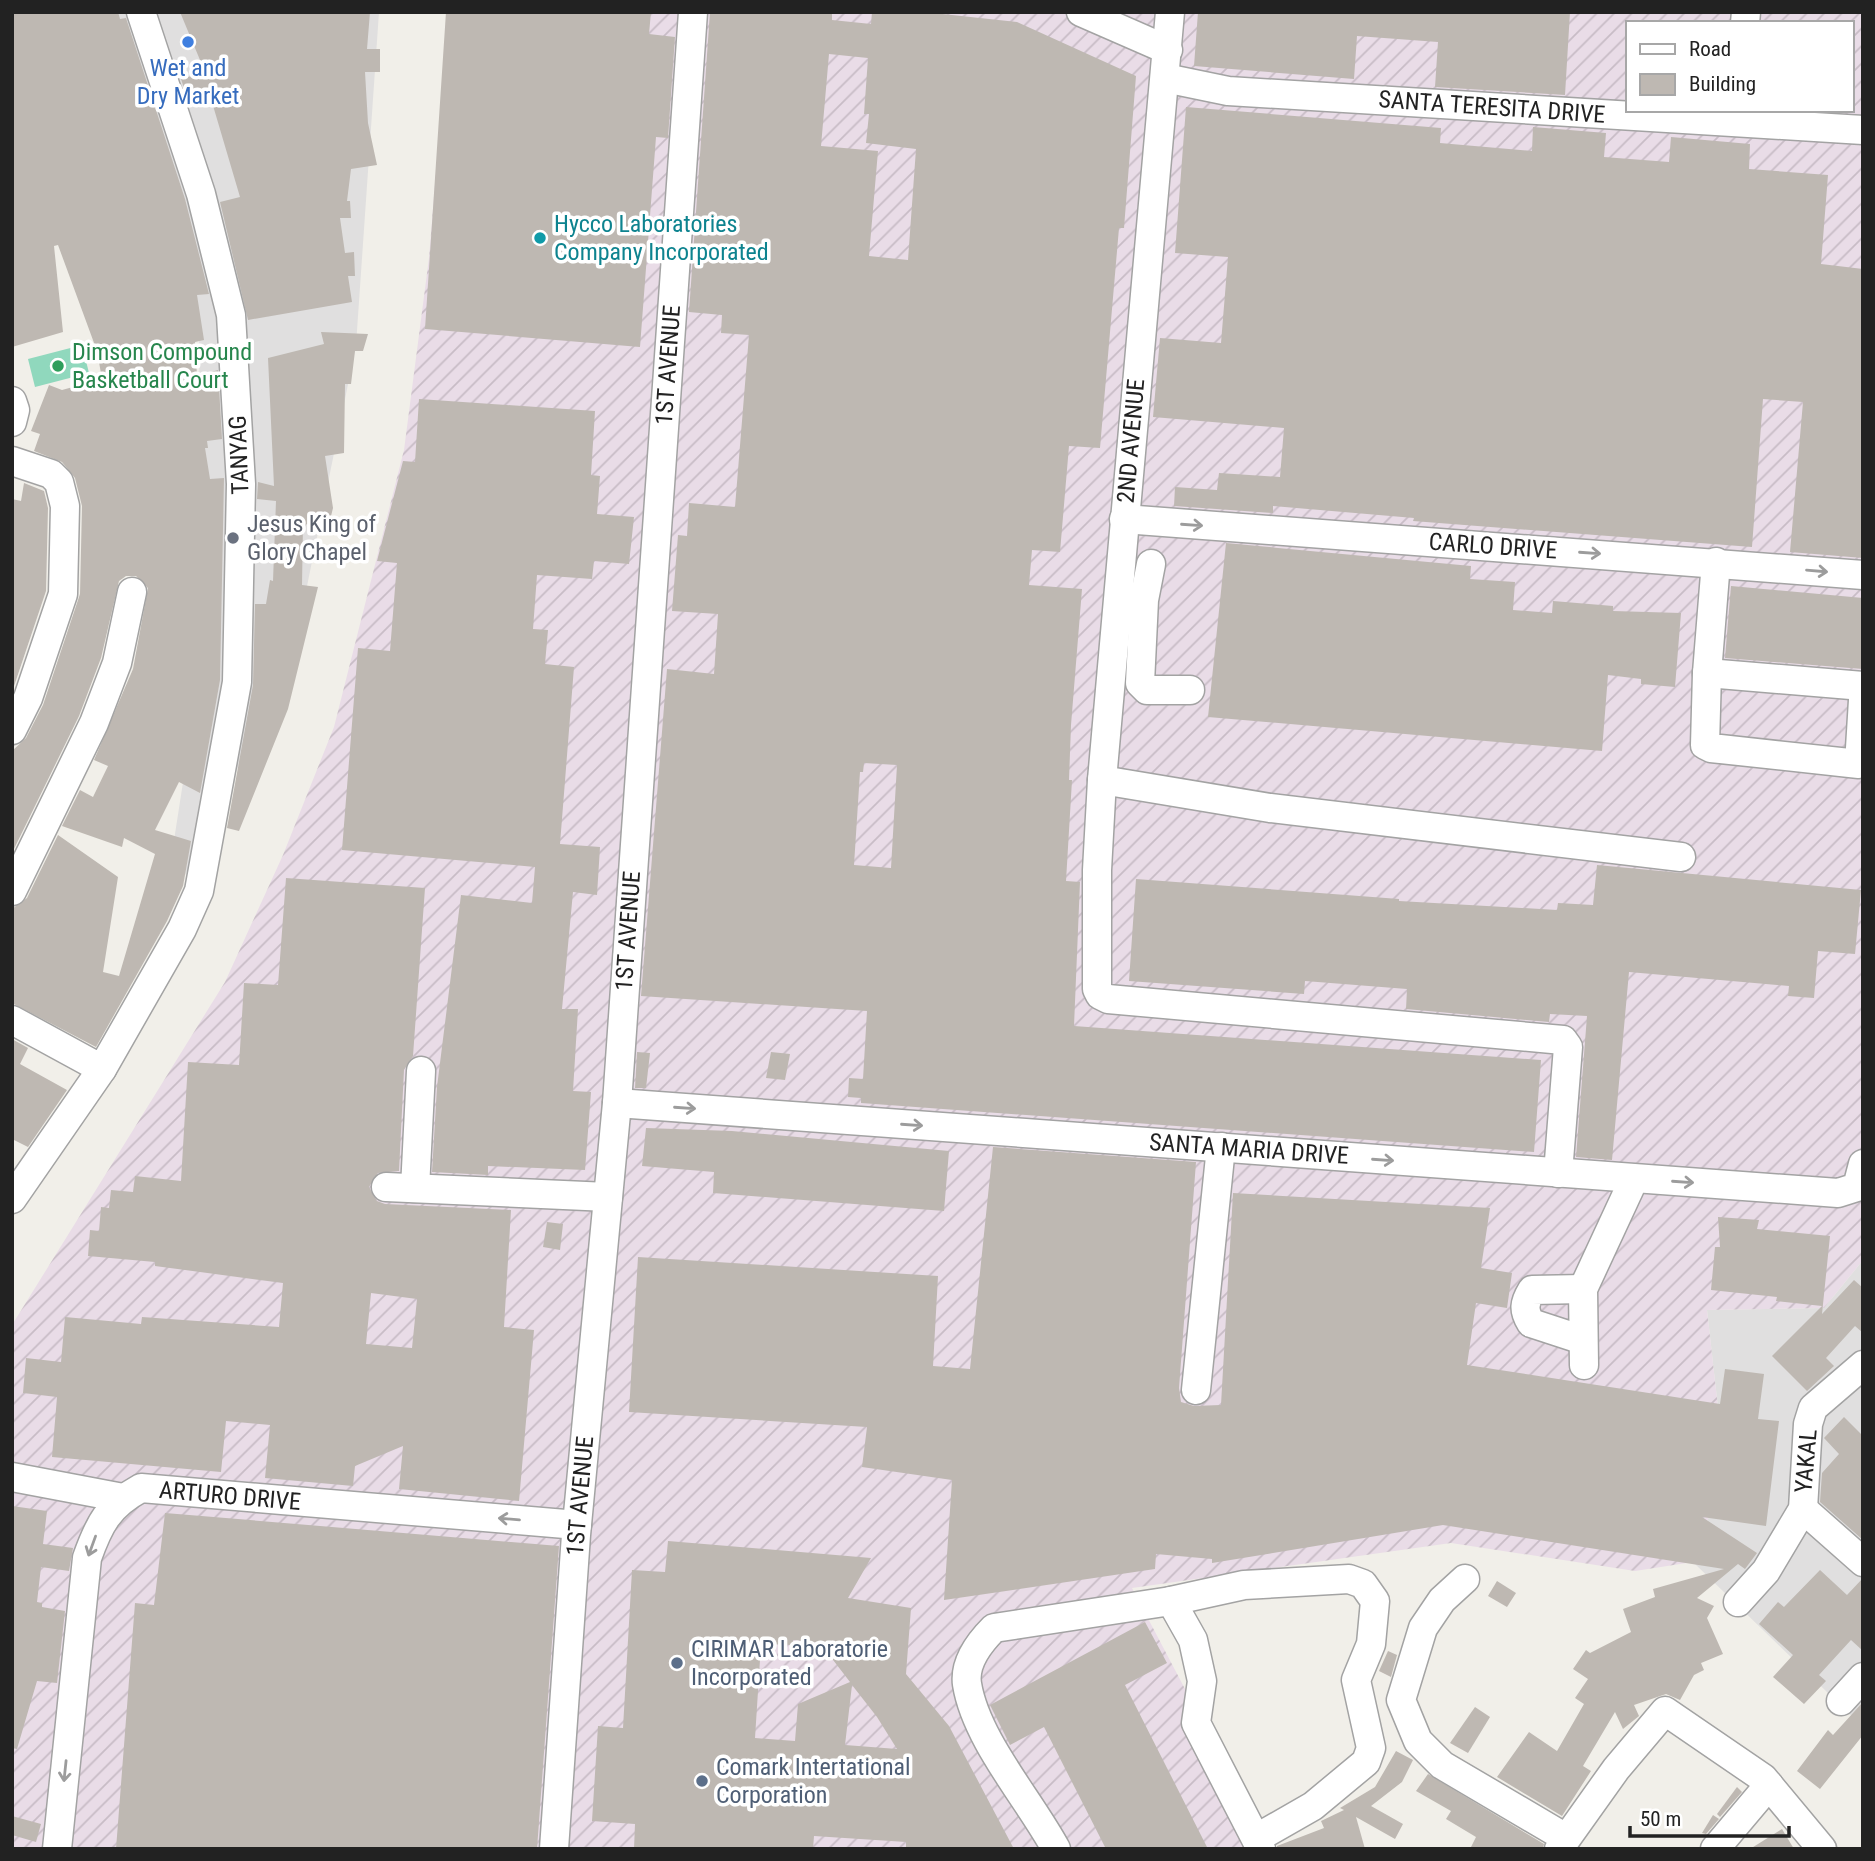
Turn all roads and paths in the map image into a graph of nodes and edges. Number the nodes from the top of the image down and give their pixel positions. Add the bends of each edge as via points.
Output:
1 (141, 12) edge
2 (693, 12) edge
3 (1080, 12) edge
4 (1170, 12) edge
5 (1168, 50) junction
6 (1165, 78) junction
7 (1626, 111) edge
8 (1656, 112) edge
9 (1738, 116) edge
10 (1863, 130) edge
11 (12, 401) edge
12 (12, 422) edge
13 (12, 461) edge
14 (1124, 519) junction
15 (1716, 562) junction
16 (1151, 564) dead end
17 (1863, 575) edge
18 (132, 592) dead end
19 (1707, 673) junction
20 (1863, 686) edge
21 (1190, 690) dead end
22 (1863, 700) edge
23 (12, 730) edge
24 (1102, 780) junction
25 (1681, 857) dead end
26 (12, 891) edge
27 (12, 1020) edge
28 (107, 1061) junction
29 (421, 1071) dead end
30 (617, 1103) junction
31 (1222, 1147) junction
32 (1863, 1164) edge
33 (1558, 1173) junction
34 (1634, 1179) junction
35 (386, 1187) dead end
36 (415, 1188) junction
37 (15, 1189) edge
38 (608, 1197) junction
39 (1583, 1289) junction
40 (1863, 1365) edge
41 (1196, 1390) dead end
42 (12, 1478) edge
43 (123, 1498) junction
44 (1803, 1509) junction
45 (577, 1525) junction
46 (1863, 1562) edge
47 (1465, 1579) dead end
48 (1171, 1601) junction
49 (1738, 1602) dead end
50 (1863, 1678) edge
51 (1842, 1701) dead end
52 (1769, 1785) junction
53 (1259, 1843) edge
54 (1562, 1843) edge
55 (57, 1849) edge
56 (554, 1849) edge
57 (1056, 1849) edge
58 (1715, 1849) edge
59 (1822, 1849) edge

1 - 28 street, TANYAG via 201,194 231,315 241,484 237,682 199,891 183,929
2 - 30 street, 1ST AVENUE
3 - 5 street
4 - 5 street, 2ND AVENUE
5 - 6 street, 2ND AVENUE
6 - 7 street, SANTA TERESITA DRIVE via 1228,91
6 - 14 street, 2ND AVENUE
8 - 9 street, SANTA TERESITA DRIVE
9 - 10 street, SANTA TERESITA DRIVE
11 - 12 street
13 - 23 street via 51,474 59,482 65,506 63,594 28,698
14 -> 15 street, CARLO DRIVE
14 - 24 street, 2ND AVENUE
15 -> 17 street, CARLO DRIVE
15 - 19 street
16 - 21 street via 1144,600 1140,683 1147,690
18 - 26 street via 117,663 94,723
19 - 20 street
19 - 22 street via 1704,738 1711,748 1859,764
24 - 25 street via 1270,808
24 - 33 street, 2ND AVENUE via 1097,870 1100,995 1563,1040 1567,1047
27 - 28 street
28 - 37 street, TANYAG
29 - 36 street
30 -> 31 street, SANTA MARIA DRIVE
30 - 38 street, 1ST AVENUE
31 -> 33 street, SANTA MARIA DRIVE
31 - 41 street
34 -> 32 street, SANTA MARIA DRIVE via 1838,1193 1857,1187
33 - 34 street, SANTA MARIA DRIVE
34 - 39 street
35 - 36 street
36 - 38 street
38 - 45 street, 1ST AVENUE
39 - 39 street via 1584,1353 1531,1324 1525,1313 1532,1290
40 - 44 street, YAKAL via 1813,1408
42 - 43 street
45 -> 43 street, ARTURO DRIVE via 141,1488
43 -> 55 street, ARTURO DRIVE via 99,1524 87,1558
44 - 46 street
44 - 49 street, YAKAL via 1766,1571
45 - 56 street, 1ST AVENUE
47 - 54 street via 1442,1600 1423,1628 1401,1700 1418,1741 1442,1765
48 - 53 street via 1196,1650 1202,1681 1196,1723
48 - 53 street via 1244,1585 1349,1579 1363,1584 1375,1601 1371,1644 1356,1680 1371,1748 1366,1762
48 - 57 street via 994,1628 972,1657 967,1682 977,1715
50 - 51 street
52 - 54 street via 1665,1711
52 - 58 street
52 - 59 street

